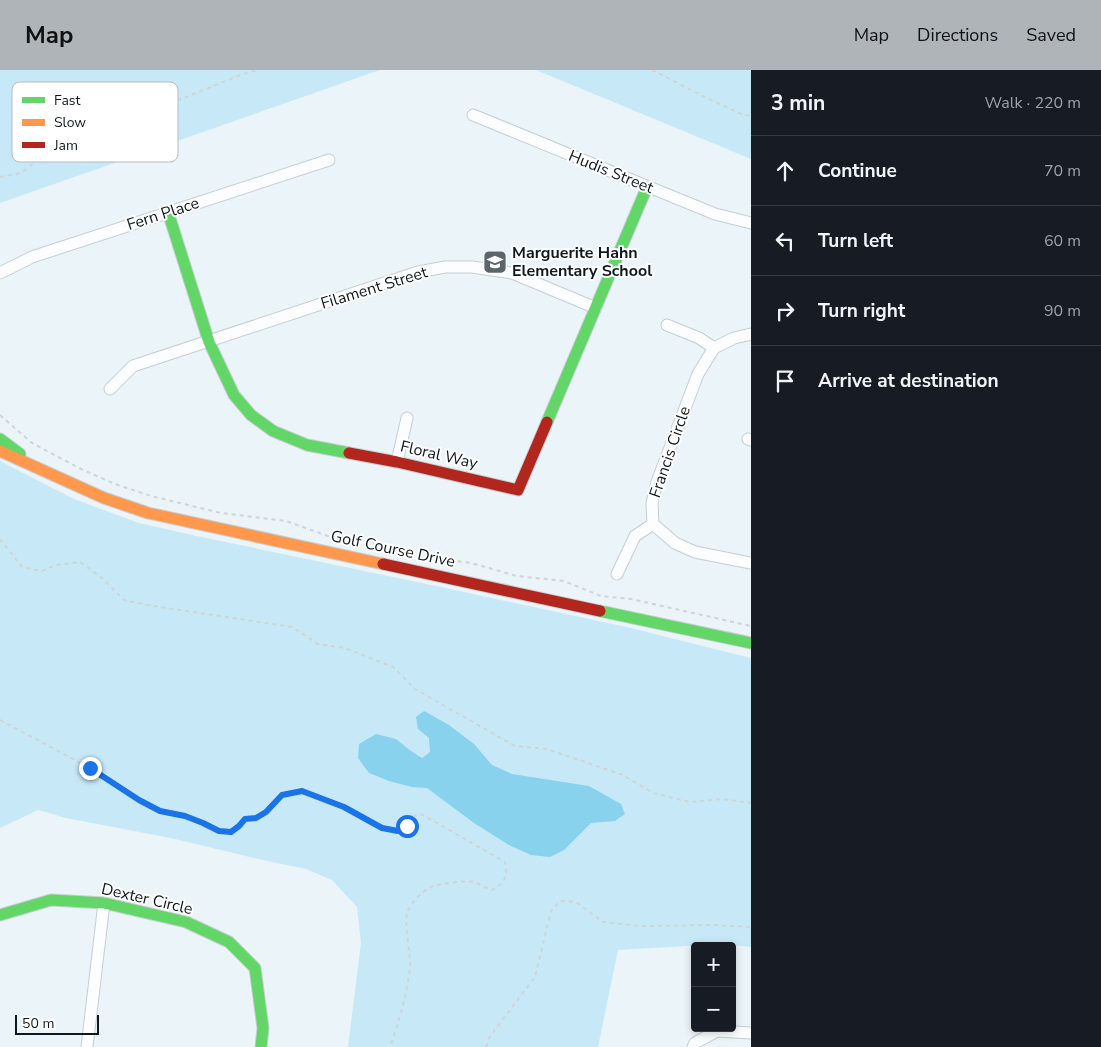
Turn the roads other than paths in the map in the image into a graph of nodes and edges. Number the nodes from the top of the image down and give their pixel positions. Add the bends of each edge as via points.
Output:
1 (474, 115) dead end
2 (329, 160) dead end
3 (646, 187) junction
4 (168, 212) junction
5 (751, 223) edge
6 (0, 272) edge
7 (596, 308) junction
8 (667, 325) dead end
9 (751, 334) edge
10 (209, 342) junction
11 (714, 348) junction
12 (110, 389) dead end
13 (407, 418) dead end
14 (0, 438) edge
15 (0, 451) edge
16 (397, 462) junction
17 (35, 466) junction
18 (653, 524) junction
19 (751, 562) edge
20 (617, 574) dead end
21 (751, 642) edge
22 (104, 903) junction
23 (0, 915) edge
24 (751, 1033) edge
25 (87, 1047) edge
26 (261, 1047) edge
27 (693, 1047) edge

1 - 3 street, Hudis Street
2 - 4 street, Fern Place
3 - 5 street, Hudis Street via 715,214
3 - 7 street, Floral Way
4 - 6 street, Fern Place via 32,257
4 - 10 street, Floral Way
7 - 10 street, Filament Street via 512,273 445,267 418,272
7 - 16 street, Floral Way via 518,490
8 - 11 street
9 - 11 street
10 - 12 street, Filament Street via 134,366
10 - 16 street, Floral Way via 234,395 251,415 273,431 307,445
11 - 18 street, Francis Circle via 698,374 657,482 652,503
13 - 16 street
14 - 17 street, Golf Course Drive
15 - 17 street, Golf Course Drive
17 - 21 street, Golf Course Drive via 104,498 148,513
18 - 19 street via 675,543 695,552
18 - 20 street via 635,536
22 - 23 street, Dexter Circle via 51,900
22 - 25 street
22 - 26 street, Dexter Circle via 186,922 229,942 256,968 263,1028
24 - 27 street via 717,1031

